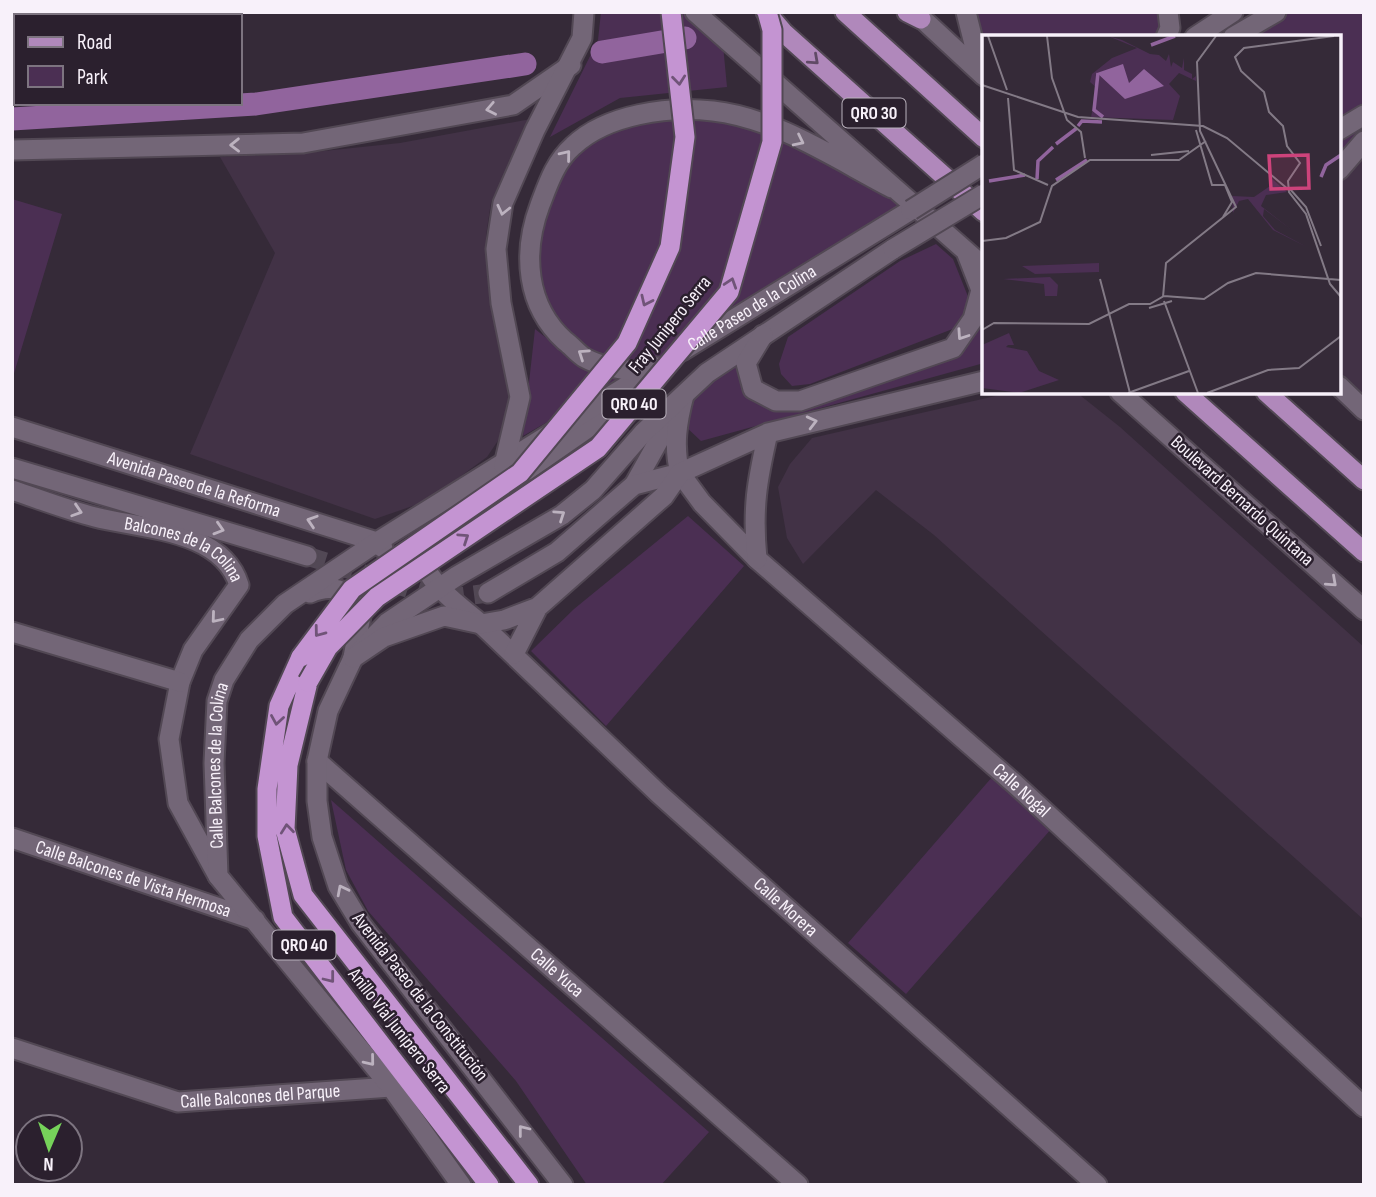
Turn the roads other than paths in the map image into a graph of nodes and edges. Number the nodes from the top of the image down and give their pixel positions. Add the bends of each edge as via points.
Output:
1 (584, 12) edge
2 (671, 12) edge
3 (695, 12) edge
4 (766, 12) edge
5 (845, 12) edge
6 (965, 12) edge
7 (1168, 12) edge
8 (1233, 12) edge
9 (1276, 12) edge
10 (914, 14) edge
11 (1167, 35) edge
12 (1198, 35) edge
13 (1236, 35) edge
14 (982, 64) edge
15 (571, 65) junction
16 (982, 74) edge
17 (1364, 115) edge
18 (1341, 129) edge
19 (982, 136) edge
20 (1364, 141) edge
21 (12, 150) edge
22 (982, 165) edge
23 (1341, 168) edge
24 (892, 188) junction
25 (982, 195) edge
26 (982, 210) edge
27 (965, 250) junction
28 (982, 265) edge
29 (763, 335) junction
30 (647, 373) junction
31 (982, 381) edge
32 (1341, 388) edge
33 (1114, 394) edge
34 (1122, 394) edge
35 (1187, 394) edge
36 (1268, 394) edge
37 (684, 395) junction
38 (1135, 406) junction
39 (1364, 410) edge
40 (12, 427) edge
41 (768, 433) junction
42 (504, 465) junction
43 (12, 468) edge
44 (680, 473) junction
45 (1364, 480) edge
46 (634, 485) junction
47 (12, 490) edge
48 (377, 542) junction
49 (1364, 552) edge
50 (307, 556) tunnel mouth
51 (757, 559) junction
52 (439, 589) junction
53 (488, 593) tunnel mouth
54 (285, 604) junction
55 (538, 607) junction
56 (1364, 610) edge
57 (481, 624) junction
58 (12, 632) edge
59 (514, 654) junction
60 (301, 657) joint
61 (353, 658) junction
62 (180, 682) junction
63 (308, 682) joint
64 (317, 761) junction
65 (12, 838) edge
66 (218, 876) junction
67 (255, 920) junction
68 (12, 1048) edge
69 (391, 1087) junction
70 (1364, 1107) edge
71 (461, 1185) edge
72 (489, 1185) edge
73 (529, 1185) edge
74 (563, 1185) edge
75 (798, 1185) edge
76 (1097, 1185) edge

1 - 15 street via 582,38
2 -> 60 highway, Fray Junipero Serra / QRO 40, bridge via 685,137 670,247 626,343 520,472 352,589
3 - 24 street
4 -> 26 main road, QRO 30
63 -> 4 highway, Fray Junipero Serra / QRO 40, bridge via 328,647 377,597 598,448 729,292 772,142 772,30
5 - 19 main road, QRO 30
6 - 14 street
7 - 11 street
8 - 12 street
9 - 13 street
10 - 16 street
15 -> 21 street via 513,105 303,144
15 -> 42 street via 535,130 503,203 496,249 501,303 520,397
17 - 18 street
20 - 23 street
22 - 30 street, Calle Paseo de la Colina, bridge
24 - 27 street
30 -> 24 street via 585,358 548,326 534,297 529,267 536,216 553,171 572,146 606,123 682,109 716,111 762,122
25 - 29 street, Calle Paseo de la Colina, bridge
27 - 28 street
27 -> 29 street via 981,290 973,319 953,348 800,401 776,401 753,389 746,363
29 - 37 street, Calle Paseo de la Colina
30 - 42 street, Calle Paseo de la Colina
30 - 52 street, Calle Morera via 611,412 420,544 419,556
41 -> 31 street
32 - 39 street
33 - 38 street
34 - 38 street, Boulevard Bernardo Quintana
35 - 49 main road
36 - 45 main road
37 - 44 street via 676,434
37 - 46 street
52 -> 37 street, Calle Paseo de la Colina via 572,507
38 -> 56 street, Boulevard Bernardo Quintana
48 -> 40 street, Avenida Paseo de la Reforma
41 - 44 street
41 - 51 street via 755,492
42 - 48 street, Calle Paseo de la Colina
43 -> 50 street, Avenida Paseo de la Reforma
44 - 46 street
44 - 51 street, Calle Nogal via 702,503
44 - 55 street via 664,496
46 - 53 street via 557,552
47 -> 62 street, Balcones de la Colina via 94,517 176,534 203,545 235,572 239,585 206,629
48 - 54 street, Calle Balcones de la Colina
48 - 61 street via 397,568 396,591
51 - 70 street, Calle Nogal via 1015,784
52 - 57 street, Calle Morera
52 - 61 street, Avenida Paseo de la Constitución via 387,623
54 - 61 street via 324,586 348,592 363,606
54 - 66 street, Calle Balcones de la Colina via 250,640 224,680 217,701
55 - 57 street
55 - 59 street
57 - 59 street, Calle Morera
57 - 61 street via 444,616 384,637
58 - 62 street
59 - 76 street, Calle Morera via 659,794
60 -> 72 highway, Anillo Vial Junípero Serra / QRO 40 via 279,706 267,789 267,836 283,917
61 - 64 street, Avenida Paseo de la Constitución via 328,711
62 - 66 street, Balcones de la Colina via 169,739 171,768 178,803
73 -> 63 highway, Anillo Vial Junípero Serra / QRO 40 via 303,895 285,829 288,765
74 -> 64 street, Avenida Paseo de la Constitución via 361,924 338,886 322,837
64 - 75 street, Calle Yuca
65 - 67 street, Calle Balcones de Vista Hermosa
66 - 67 street, Calle Balcones de la Colina
67 -> 69 street, Calle Balcones de la Colina
68 - 69 street, Calle Balcones del Parque via 178,1102
69 - 71 street, Calle Balcones de la Colina

